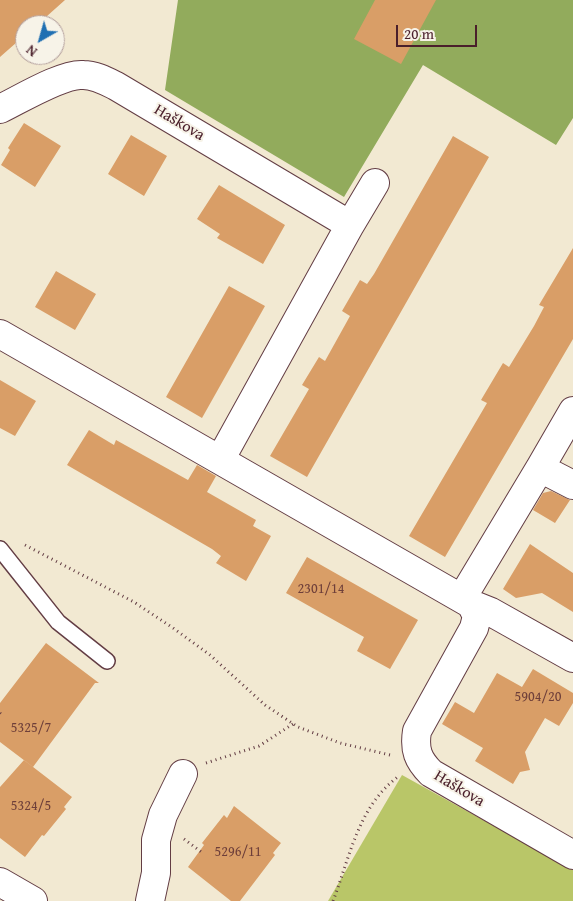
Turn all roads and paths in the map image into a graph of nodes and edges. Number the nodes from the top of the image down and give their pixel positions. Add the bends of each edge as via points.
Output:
1 (0, 109) edge
2 (374, 183) dead end
3 (350, 225) junction
4 (0, 334) edge
5 (573, 411) edge
6 (220, 460) junction
7 (540, 468) junction
8 (573, 485) edge
9 (17, 540) dead end
10 (0, 549) edge
11 (467, 601) junction
12 (573, 658) edge
13 (107, 661) dead end
14 (294, 724) junction
15 (420, 762) junction
16 (183, 774) joint
17 (573, 855) edge
18 (0, 882) edge
19 (33, 901) edge
20 (150, 901) edge
21 (333, 901) edge

1 - 3 street, Haškova via 65,79 82,74 98,77
2 - 3 street
3 - 6 street
4 - 6 street
5 - 7 street
6 - 11 street
7 - 8 street
7 - 11 street
9 - 14 path via 134,602 210,656 265,705
10 - 13 lane via 58,622
11 - 12 street
11 - 15 street, Haškova via 477,616 474,628 417,731 415,746
14 - 15 path via 340,743
14 - 16 path via 259,746
15 - 17 street, Haškova via 431,773
15 - 21 path via 396,779 373,802 353,840
16 - 20 street via 163,815 156,840 156,873
18 - 19 street

